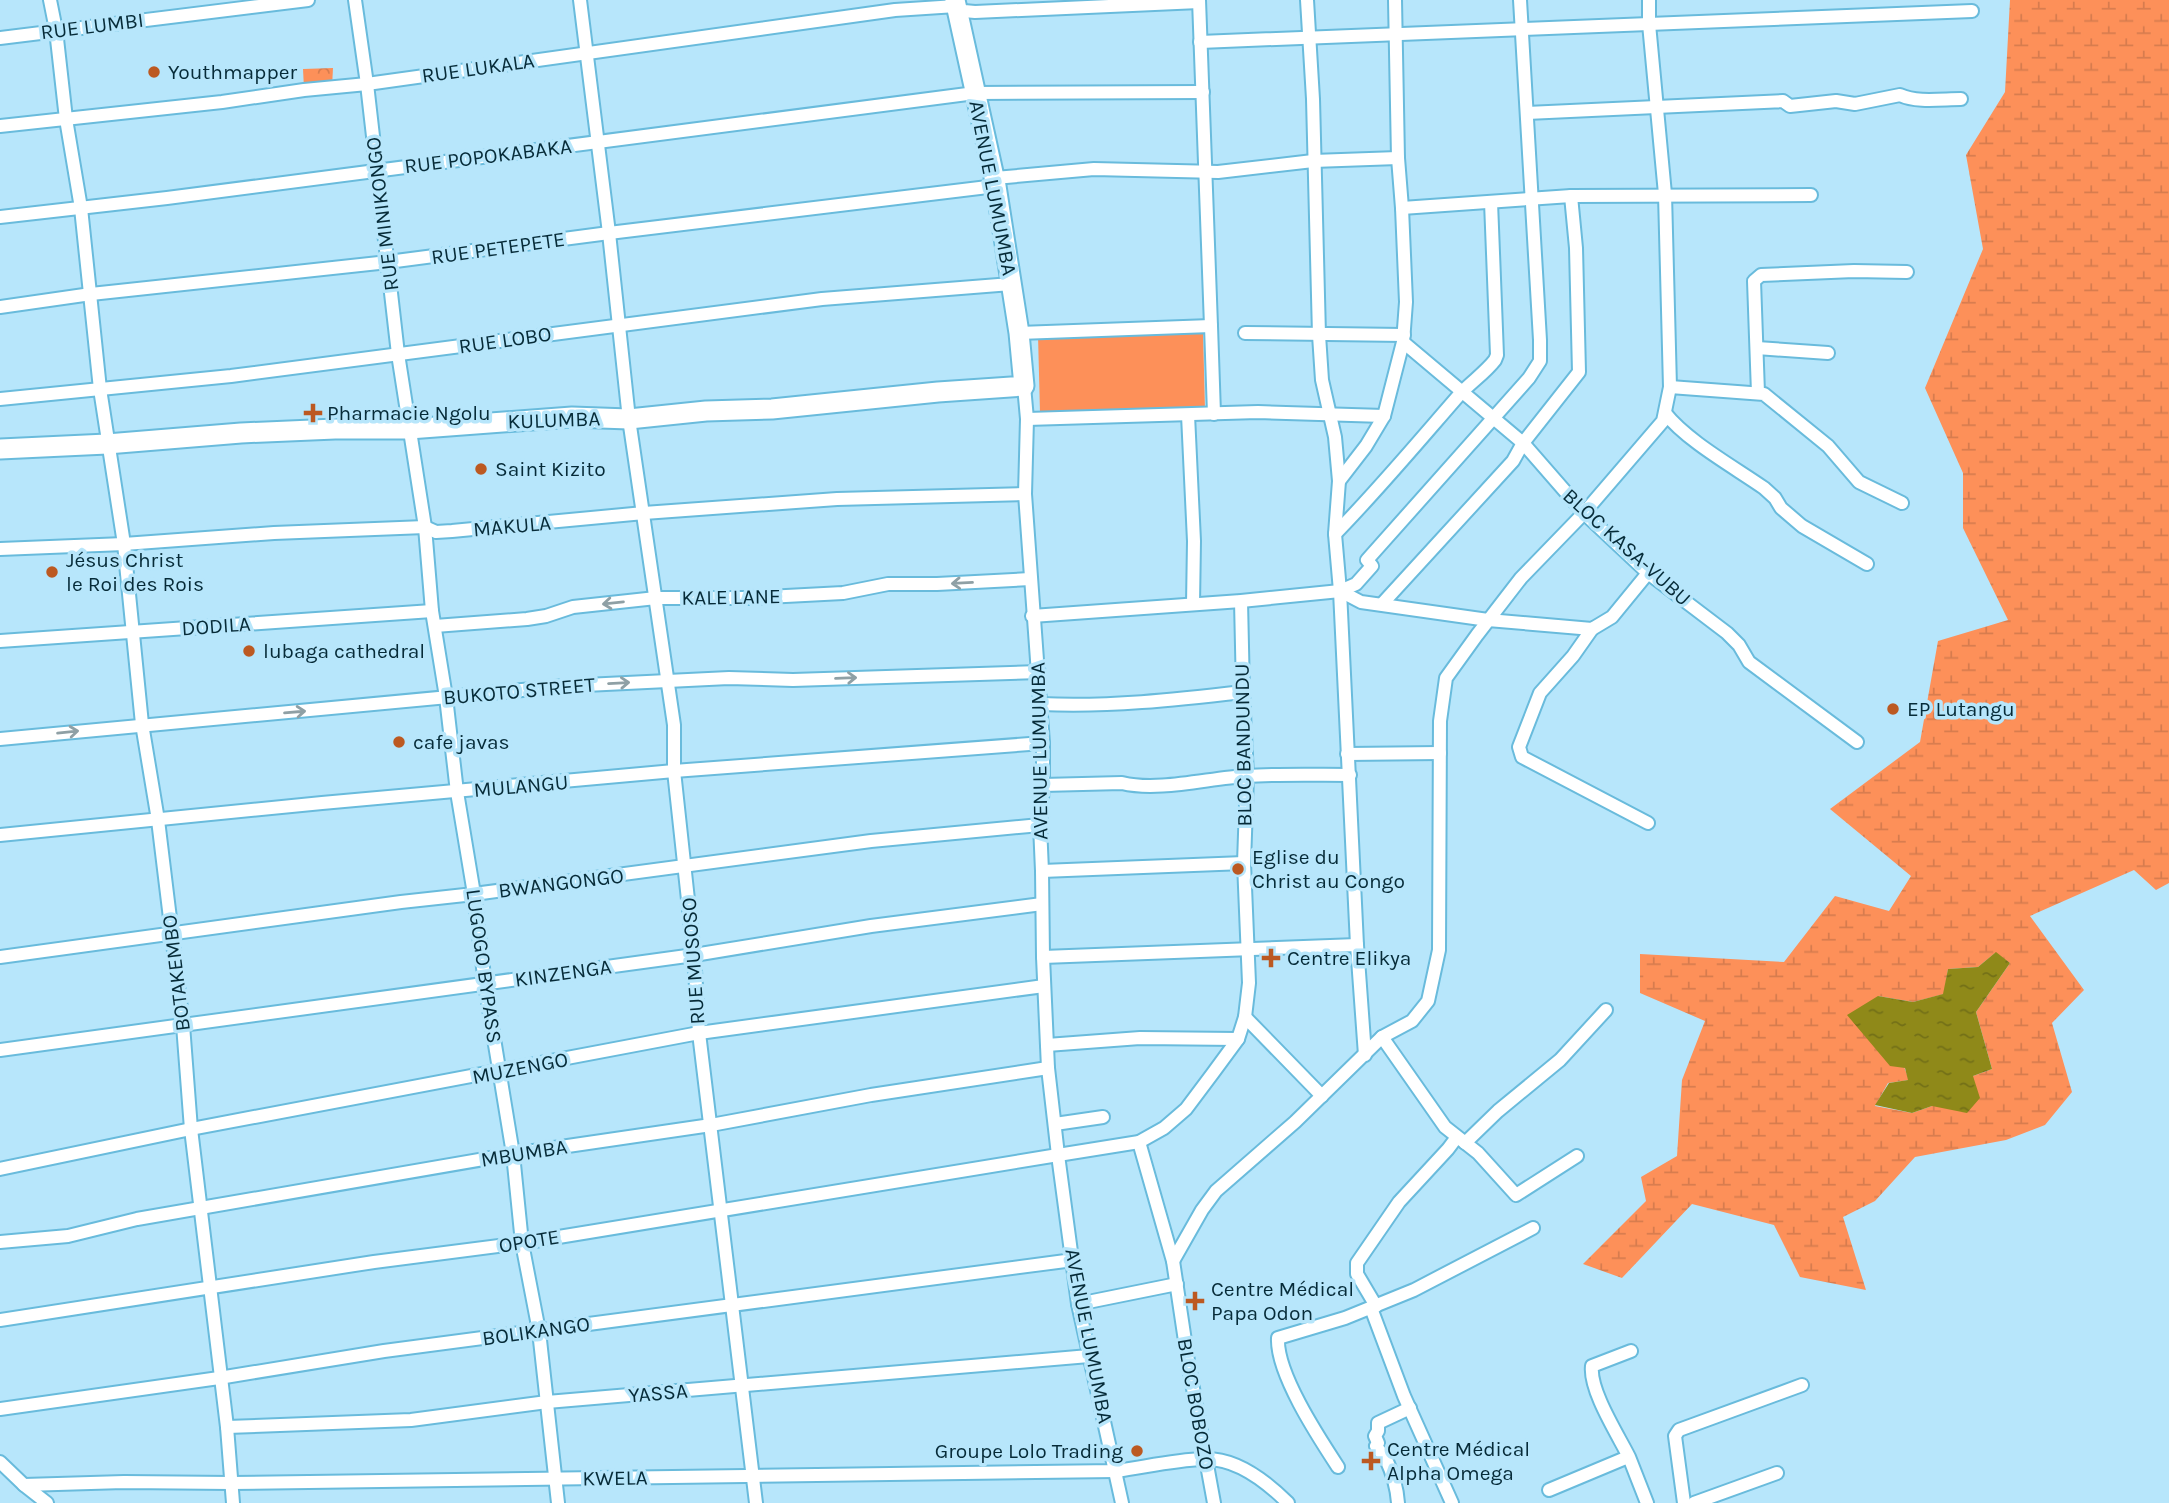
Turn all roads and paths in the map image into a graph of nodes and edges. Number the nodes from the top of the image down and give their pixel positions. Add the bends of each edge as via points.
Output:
1 (50, 0) edge
2 (308, 0) edge
3 (355, 0) edge
4 (580, 0) edge
5 (1307, 0) edge
6 (1395, 0) edge
7 (1520, 0) edge
8 (1649, 0) edge
9 (1199, 1) edge
10 (955, 3) edge
11 (1972, 11) dead end
12 (1649, 24) junction
13 (1522, 29) junction
14 (56, 30) junction
15 (1397, 34) junction
16 (0, 38) edge
17 (1310, 38) junction
18 (1200, 43) junction
19 (586, 52) junction
20 (367, 84) junction
21 (1203, 92) junction
22 (975, 93) junction
23 (1961, 99) dead end
24 (1658, 107) junction
25 (1527, 113) junction
26 (66, 119) junction
27 (0, 126) edge
28 (598, 142) junction
29 (1398, 158) junction
30 (1313, 161) junction
31 (377, 170) junction
32 (1206, 171) junction
33 (995, 182) junction
34 (1665, 194) junction
35 (1811, 195) dead end
36 (1571, 196) junction
37 (1532, 199) junction
38 (1491, 202) junction
39 (81, 208) junction
40 (1402, 208) junction
41 (0, 217) edge
42 (609, 233) junction
43 (388, 262) junction
44 (1907, 272) dead end
45 (1011, 284) junction
46 (91, 294) junction
47 (0, 307) edge
48 (618, 324) junction
49 (1211, 326) junction
50 (1019, 332) junction
51 (1245, 332) dead end
52 (1319, 335) junction
53 (1403, 339) junction
54 (1756, 348) junction
55 (1828, 353) dead end
56 (398, 354) junction
57 (1024, 386) junction
58 (1670, 387) junction
59 (100, 389) junction
60 (1462, 391) junction
61 (1758, 393) junction
62 (0, 399) edge
63 (1665, 413) junction
64 (1214, 414) junction
65 (1188, 415) junction
66 (1331, 415) junction
67 (1384, 416) junction
68 (1494, 418) junction
69 (629, 419) junction
70 (1027, 419) junction
71 (410, 429) junction
72 (1523, 443) junction
73 (107, 444) junction
74 (0, 449) edge
75 (1339, 481) junction
76 (1025, 494) junction
77 (1902, 503) dead end
78 (644, 513) junction
79 (1584, 513) junction
80 (425, 527) junction
81 (1335, 534) junction
82 (124, 544) junction
83 (0, 549) edge
84 (1867, 564) dead end
85 (1648, 573) junction
86 (1030, 579) junction
87 (1340, 591) junction
88 (656, 598) junction
89 (1241, 601) junction
90 (1193, 604) junction
91 (1382, 604) junction
92 (432, 611) junction
93 (1032, 615) junction
94 (1488, 620) junction
95 (435, 626) junction
96 (1592, 629) junction
97 (133, 631) junction
98 (0, 641) edge
99 (1039, 672) junction
100 (667, 680) junction
101 (1242, 692) junction
102 (446, 697) junction
103 (1041, 704) junction
104 (142, 724) junction
105 (0, 739) edge
106 (1857, 742) dead end
107 (1042, 743) junction
108 (1440, 753) junction
109 (1348, 754) junction
110 (674, 771) junction
111 (1350, 775) junction
112 (1247, 776) junction
113 (1043, 785) junction
114 (457, 792) junction
115 (158, 820) junction
116 (1648, 823) dead end
117 (1040, 825) junction
118 (0, 835) edge
119 (1244, 863) junction
120 (686, 866) junction
121 (1042, 871) junction
122 (474, 894) junction
123 (1042, 904) junction
124 (171, 934) junction
125 (1357, 945) junction
126 (1248, 948) junction
127 (694, 955) junction
128 (0, 957) edge
129 (1042, 957) junction
130 (485, 984) junction
131 (1044, 986) junction
132 (1606, 1010) dead end
133 (1245, 1017) junction
134 (183, 1025) junction
135 (699, 1033) junction
136 (1382, 1037) junction
137 (1238, 1038) junction
138 (1047, 1045) junction
139 (0, 1050) edge
140 (1365, 1055) junction
141 (1048, 1068) junction
142 (499, 1072) junction
143 (1322, 1097) junction
144 (1103, 1117) dead end
145 (1055, 1124) junction
146 (711, 1125) junction
147 (191, 1129) junction
148 (1461, 1140) junction
149 (1139, 1142) junction
150 (513, 1154) junction
151 (1058, 1155) junction
152 (1577, 1157) dead end
153 (0, 1169) edge
154 (200, 1209) junction
155 (720, 1210) junction
156 (1533, 1228) dead end
157 (0, 1242) edge
158 (522, 1243) junction
159 (1073, 1260) junction
160 (1173, 1261) junction
161 (1177, 1284) junction
162 (210, 1287) junction
163 (1078, 1304) junction
164 (731, 1306) junction
165 (1373, 1306) junction
166 (0, 1320) edge
167 (539, 1331) junction
168 (1630, 1351) dead end
169 (1089, 1356) junction
170 (219, 1378) junction
171 (1802, 1385) dead end
172 (742, 1386) junction
173 (547, 1402) junction
174 (1410, 1408) junction
175 (0, 1409) edge
176 (226, 1427) junction
177 (1628, 1457) junction
178 (1205, 1458) junction
179 (0, 1462) edge
180 (1338, 1467) dead end
181 (1116, 1471) junction
182 (1777, 1473) dead end
183 (754, 1476) junction
184 (556, 1479) junction
185 (231, 1482) junction
186 (24, 1485) junction
187 (1549, 1490) dead end
188 (37, 1500) edge
189 (233, 1503) edge
190 (558, 1503) edge
191 (756, 1503) edge
192 (1122, 1503) edge
193 (1214, 1503) edge
194 (1288, 1503) edge
195 (1398, 1503) edge
196 (1452, 1503) edge
197 (1647, 1503) edge
198 (1684, 1503) edge
199 (1694, 1503) edge

1 - 14 street, BOTAKEMBO
2 - 14 street, RUE LUMBI
3 - 20 street, RUE MINIKONGO
4 - 19 street, RUE MUSOSO
5 - 17 street
6 - 15 street
7 - 13 street
8 - 12 street
9 - 10 street, RUE LUKALA via 975,12 964,11
9 - 18 street
10 - 19 street, RUE LUKALA
10 - 22 street, AVENUE LUMUMBA
11 - 12 street
12 - 13 street
12 - 24 street
13 - 15 street
13 - 25 street
14 - 16 street, RUE LUMBI
14 - 26 street, BOTAKEMBO
15 - 17 street
15 - 29 street
17 - 18 street
17 - 30 street
18 - 21 street
19 - 20 street, RUE LUKALA
19 - 28 street, RUE MUSOSO
20 - 26 street, RUE LUKALA
20 - 31 street, RUE MINIKONGO
21 - 22 street, RUE POPOKABAKA
21 - 32 street
22 - 28 street, RUE POPOKABAKA
22 - 33 street, AVENUE LUMUMBA
23 - 24 street via 1900,95 1855,104 1836,101 1790,106 1783,101
24 - 25 street
24 - 34 street
25 - 37 street
26 - 27 street, RUE LUKALA
26 - 39 street, BOTAKEMBO
28 - 31 street, RUE POPOKABAKA
28 - 42 street, RUE MUSOSO
29 - 30 street, RUE PETEPETE
29 - 40 street
30 - 32 street, RUE PETEPETE
30 - 52 street
31 - 39 street, RUE POPOKABAKA
31 - 43 street, RUE MINIKONGO
32 - 33 street, RUE PETEPETE via 1094,169
32 - 49 street
33 - 42 street, RUE PETEPETE
33 - 45 street, AVENUE LUMUMBA
34 - 35 street
34 - 36 street
34 - 58 street
36 - 37 street
36 - 72 street via 1579,372
37 - 38 street
37 - 68 street via 1540,361
38 - 40 street
38 - 60 street via 1497,355
39 - 41 street, RUE POPOKABAKA
39 - 46 street, BOTAKEMBO
40 - 53 street
42 - 43 street, RUE PETEPETE
42 - 48 street, RUE MUSOSO
43 - 46 street, RUE PETEPETE
43 - 56 street, RUE MINIKONGO
44 - 54 street via 1761,275 1754,281
45 - 48 street, RUE LOBO via 822,299
45 - 50 street, AVENUE LUMUMBA
46 - 47 street, RUE PETEPETE
46 - 59 street, BOTAKEMBO
48 - 56 street, RUE LOBO
48 - 69 street, RUE MUSOSO
49 - 50 street
49 - 64 street
50 - 57 street, AVENUE LUMUMBA
51 - 52 street
52 - 53 street
52 - 66 street via 1322,380
53 - 60 street, BLOC KASA-VUBU
53 - 67 street
54 - 55 street
54 - 61 street
56 - 59 street, RUE LOBO
56 - 71 street, RUE MINIKONGO
57 - 69 street, KULUMBA
57 - 70 street, AVENUE LUMUMBA
58 - 61 street
58 - 63 street
59 - 62 street, RUE LOBO
59 - 73 street, BOTAKEMBO
60 - 68 street, BLOC KASA-VUBU
60 - 81 street
61 - 77 street via 1776,402 1828,446 1859,482
63 - 79 street
63 - 84 street via 1688,435 1764,488 1793,519
64 - 65 street
64 - 66 street
65 - 70 street
65 - 90 street
66 - 67 street
66 - 75 street
67 - 75 street
68 - 72 street, BLOC KASA-VUBU
68 - 87 street via 1367,560 1372,566 1368,571 1356,584
69 - 71 street, KULUMBA via 572,417
69 - 78 street, RUE MUSOSO
70 - 76 street, AVENUE LUMUMBA
71 - 73 street, KULUMBA via 254,433
71 - 80 street, LUGOGO BYPASS
72 - 79 street, BLOC KASA-VUBU
72 - 91 street via 1513,461
73 - 74 street, KULUMBA
73 - 82 street, BOTAKEMBO
75 - 81 street
76 - 78 street, MAKULA via 837,499
76 - 86 street, AVENUE LUMUMBA
78 - 80 street, MAKULA via 452,531
78 - 88 street, RUE MUSOSO
79 - 85 street, BLOC KASA-VUBU
79 - 94 street
80 - 82 street, MAKULA
80 - 92 street, LUGOGO BYPASS
81 - 87 street
82 - 83 street, MAKULA
82 - 97 street, BOTAKEMBO
85 - 96 street via 1612,617
85 - 106 street, BLOC KASA-VUBU via 1727,634 1749,662
86 -> 88 street, KALE LANE via 888,584 843,593 749,598
86 - 93 street, AVENUE LUMUMBA
87 - 89 street
87 - 91 street via 1360,602
87 - 109 street
88 -> 95 street, KALE LANE via 573,607 527,619
88 - 100 street, RUE MUSOSO
89 - 90 street
89 - 101 street, BLOC BANDUNDU
90 - 93 street
91 - 94 street
92 - 95 street, LUGOGO BYPASS
92 - 97 street, DODILA
93 - 99 street, AVENUE LUMUMBA
94 - 96 street
94 - 108 street via 1446,678
95 - 102 street, LUGOGO BYPASS
96 - 116 street via 1540,693 1519,747 1522,757
97 - 98 street, DODILA
97 - 104 street, BOTAKEMBO
100 -> 99 street, BUKOTO STREET
99 - 103 street, AVENUE LUMUMBA
102 -> 100 street, BUKOTO STREET
100 - 110 street, RUE MUSOSO via 674,725
101 - 103 street via 1090,706
101 - 112 street, BLOC BANDUNDU
104 -> 102 street, BUKOTO STREET
102 - 114 street, LUGOGO BYPASS
103 - 107 street, AVENUE LUMUMBA
105 -> 104 street, BUKOTO STREET
104 - 115 street, BOTAKEMBO
107 - 110 street, MULANGU
107 - 113 street, AVENUE LUMUMBA
108 - 109 street
108 - 136 street via 1439,950 1428,1000 1412,1021
109 - 111 street
110 - 114 street, MULANGU
110 - 120 street, RUE MUSOSO
111 - 112 street
111 - 125 street
112 - 113 street via 1157,785
112 - 119 street, BLOC BANDUNDU
113 - 117 street, AVENUE LUMUMBA
114 - 115 street, MULANGU
114 - 122 street, LUGOGO BYPASS
115 - 118 street, MULANGU
115 - 124 street, BOTAKEMBO
117 - 120 street, BWANGONGO via 871,841
117 - 121 street, AVENUE LUMUMBA
119 - 121 street
119 - 126 street, BLOC BANDUNDU
120 - 122 street, BWANGONGO
120 - 127 street, RUE MUSOSO
121 - 123 street, AVENUE LUMUMBA
122 - 124 street, BWANGONGO
122 - 130 street, LUGOGO BYPASS
123 - 127 street, KINZENGA
123 - 129 street, AVENUE LUMUMBA
124 - 128 street, BWANGONGO
124 - 134 street, BOTAKEMBO
125 - 126 street
125 - 140 street
126 - 129 street
126 - 133 street, BLOC BANDUNDU
127 - 130 street, KINZENGA
127 - 135 street, RUE MUSOSO
129 - 131 street, AVENUE LUMUMBA
130 - 134 street, KINZENGA
130 - 142 street, LUGOGO BYPASS
131 - 135 street, MUZENGO
131 - 138 street, AVENUE LUMUMBA
132 - 148 street via 1560,1060
133 - 137 street, BLOC BANDUNDU
133 - 143 street
134 - 139 street, KINZENGA
134 - 147 street, BOTAKEMBO
135 - 142 street, MUZENGO
135 - 146 street, RUE MUSOSO
136 - 140 street
136 - 148 street via 1430,1108
137 - 138 street via 1140,1038
137 - 149 street, BLOC BANDUNDU via 1186,1110
138 - 141 street, AVENUE LUMUMBA
140 - 143 street
141 - 145 street, AVENUE LUMUMBA
141 - 146 street, MBUMBA
142 - 147 street, MUZENGO
142 - 150 street, LUGOGO BYPASS
143 - 160 street via 1216,1191
144 - 145 street
145 - 151 street, AVENUE LUMUMBA
146 - 150 street, MBUMBA
146 - 155 street, RUE MUSOSO
147 - 153 street, MUZENGO
147 - 154 street, BOTAKEMBO
148 - 152 street via 1516,1195
148 - 165 street via 1399,1202 1357,1263 1357,1274
149 - 151 street, BLOC BANDUNDU
149 - 160 street, BLOC BOBOZO
150 - 154 street, MBUMBA
150 - 158 street, LUGOGO BYPASS
151 - 155 street, OPOTE
151 - 159 street, AVENUE LUMUMBA
154 - 157 street, MBUMBA via 68,1236
154 - 162 street, BOTAKEMBO
155 - 158 street, OPOTE
155 - 164 street, RUE MUSOSO
156 - 165 street
158 - 162 street, OPOTE
158 - 167 street, LUGOGO BYPASS
159 - 163 street, AVENUE LUMUMBA
159 - 164 street, BOLIKANGO
160 - 161 street, BLOC BOBOZO
161 - 163 street
161 - 178 street, BLOC BOBOZO
162 - 166 street, OPOTE
162 - 170 street, BOTAKEMBO
163 - 169 street, AVENUE LUMUMBA
164 - 167 street, BOLIKANGO
164 - 172 street, RUE MUSOSO
165 - 174 street
165 - 180 street via 1278,1338 1300,1405
167 - 170 street, BOLIKANGO
167 - 173 street, LUGOGO BYPASS
168 - 177 street via 1591,1366 1602,1405
169 - 172 street, YASSA
169 - 181 street, AVENUE LUMUMBA
170 - 175 street, BOLIKANGO
170 - 176 street, BOTAKEMBO
171 - 198 street via 1679,1430 1675,1436
172 - 173 street, YASSA
172 - 183 street, RUE MUSOSO
173 - 176 street, YASSA via 411,1420
173 - 184 street, LUGOGO BYPASS
174 - 195 street via 1378,1423 1375,1436 1378,1451 1392,1472
174 - 196 street
176 - 185 street, BOTAKEMBO
177 - 187 street
177 - 197 street
178 - 181 street, KWELA
178 - 193 street, BLOC BOBOZO
178 - 194 street via 1228,1462 1271,1486
179 - 186 street
181 - 183 street, KWELA
181 - 192 street, AVENUE LUMUMBA
182 - 199 street
183 - 184 street, KWELA
183 - 191 street, RUE MUSOSO
184 - 185 street, KWELA
184 - 190 street, LUGOGO BYPASS
185 - 186 street, KWELA
185 - 189 street, BOTAKEMBO
186 - 188 street

